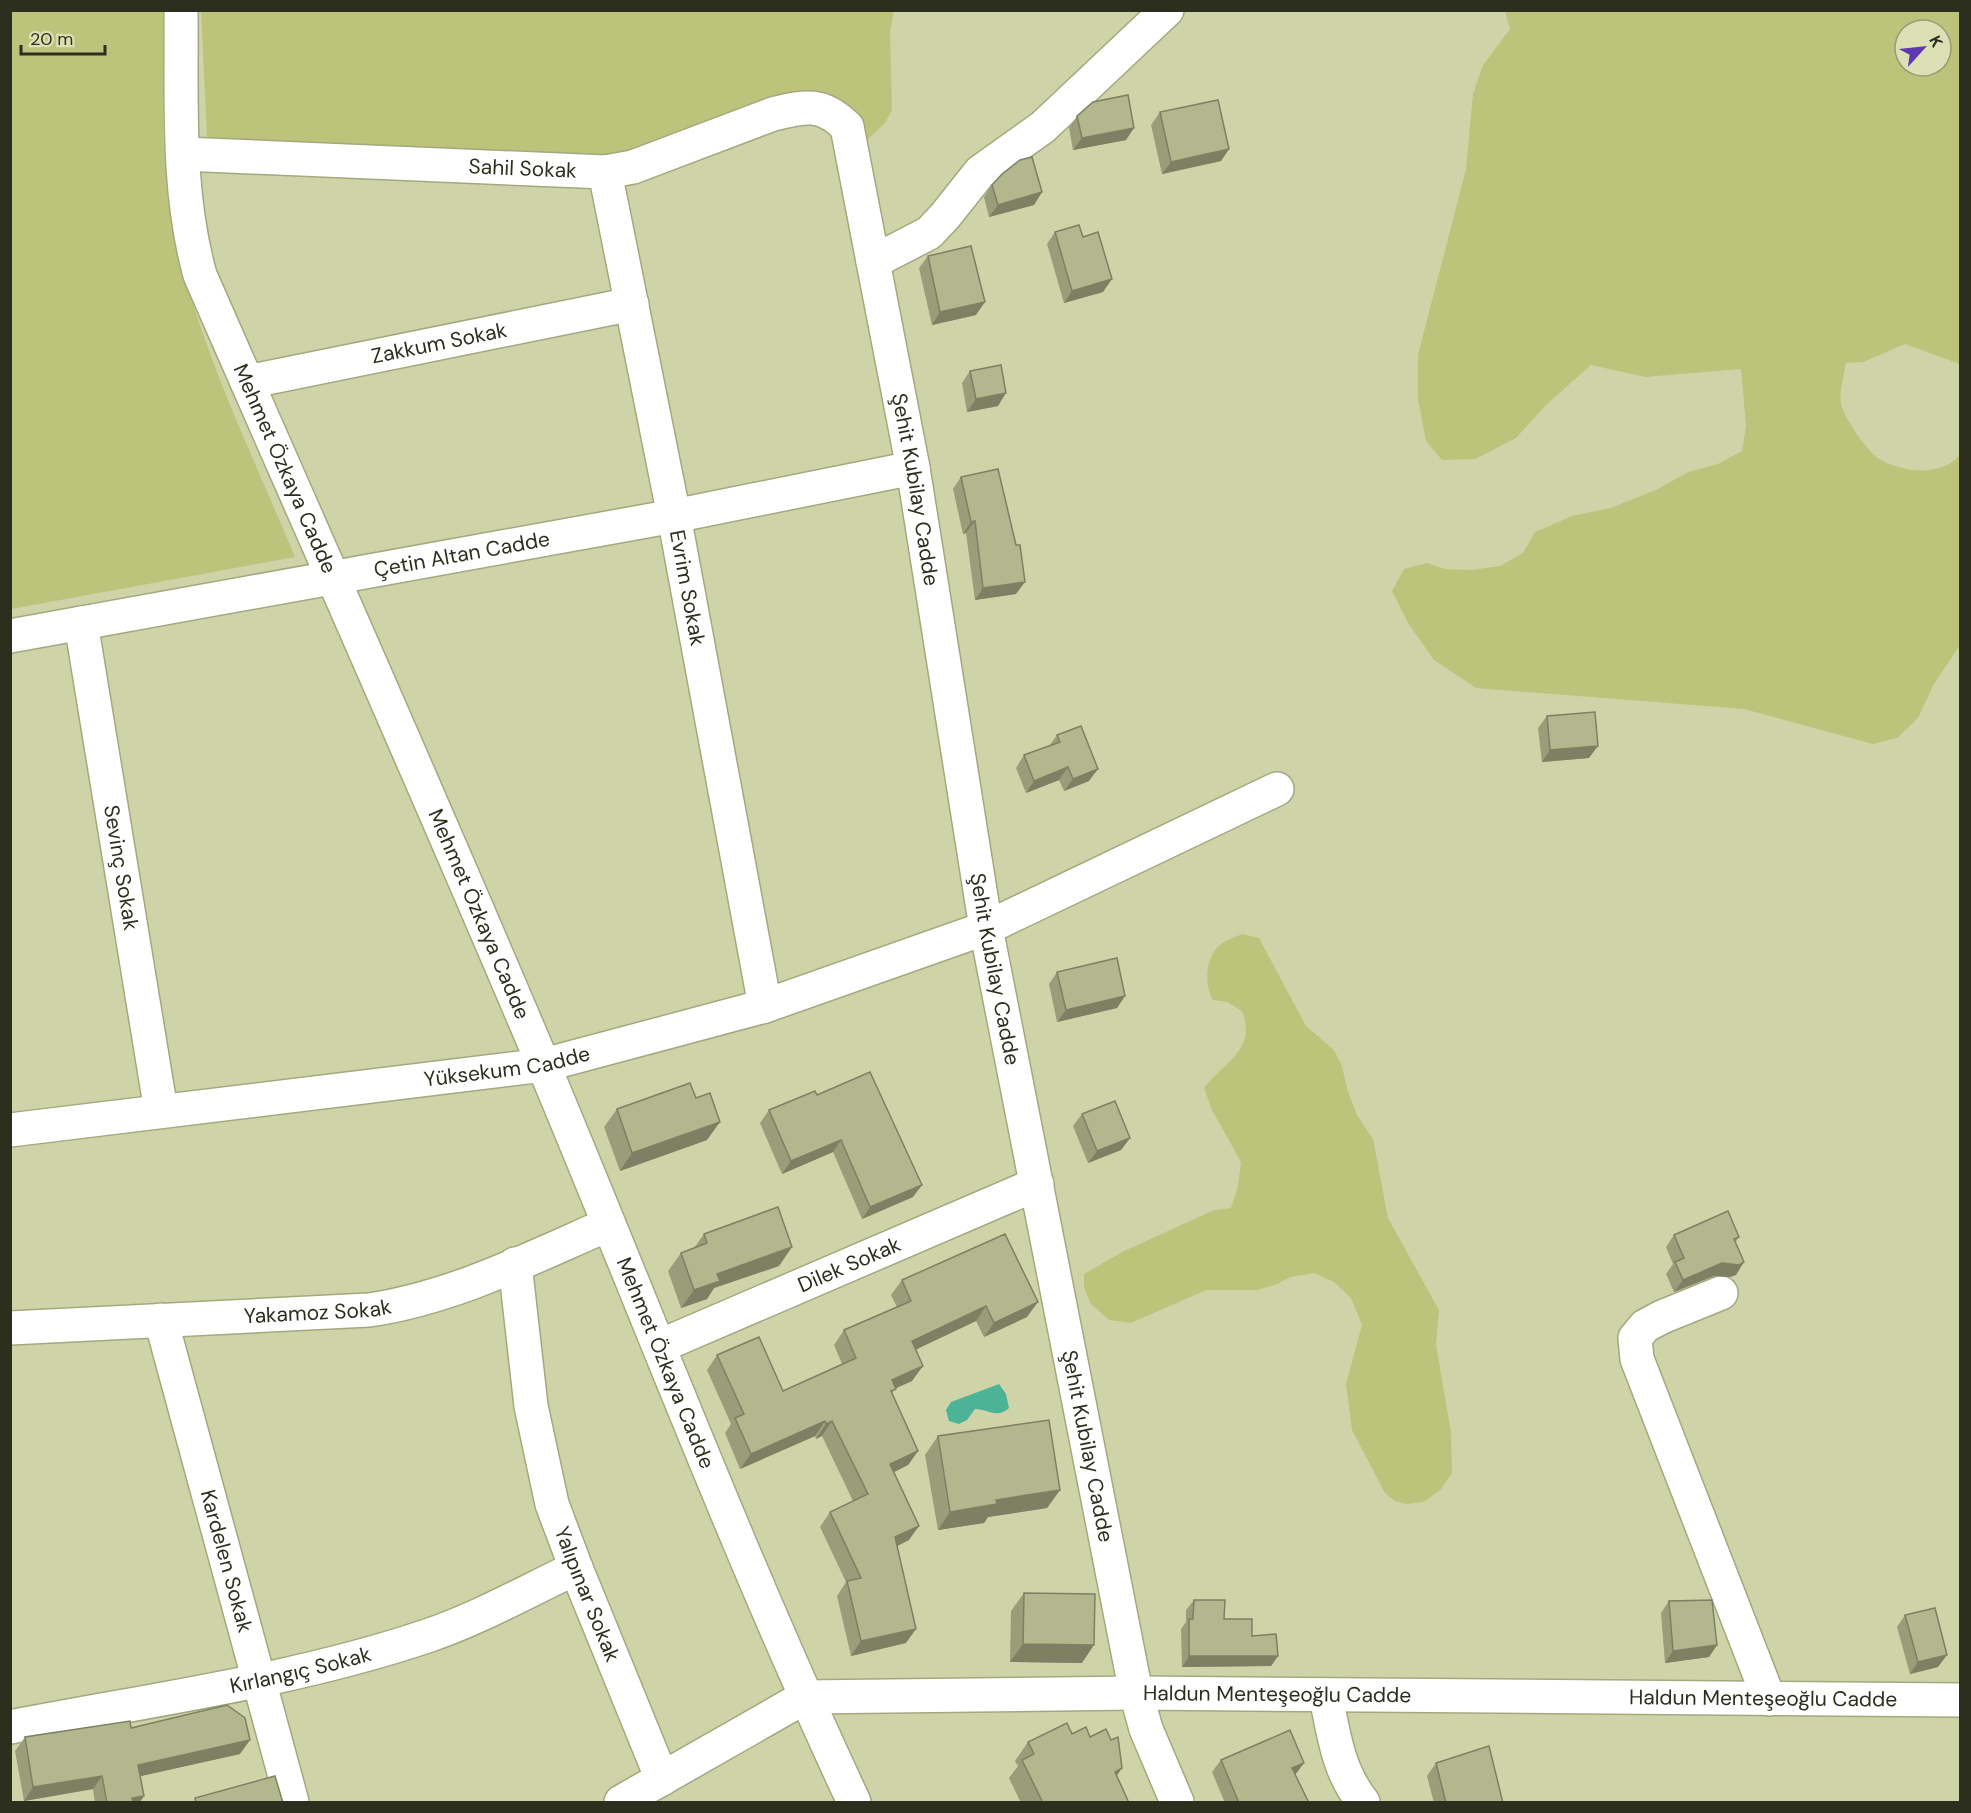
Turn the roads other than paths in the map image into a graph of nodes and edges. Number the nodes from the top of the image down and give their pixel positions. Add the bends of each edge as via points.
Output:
1 (181, 10) edge
2 (1167, 10) edge
3 (847, 127) joint
4 (183, 154) junction
5 (605, 172) junction
6 (873, 262) junction
7 (632, 304) junction
8 (247, 382) junction
9 (913, 468) junction
10 (674, 516) junction
11 (332, 578) junction
12 (81, 623) junction
13 (10, 636) edge
14 (1277, 789) dead end
15 (986, 928) junction
16 (765, 1006) junction
17 (544, 1065) junction
18 (161, 1111) junction
19 (10, 1130) edge
20 (1037, 1184) junction
21 (607, 1225) junction
22 (515, 1264) junction
23 (1721, 1293) dead end
24 (161, 1320) junction
25 (10, 1328) edge
26 (660, 1346) junction
27 (576, 1568) junction
28 (259, 1679) junction
29 (1136, 1693) junction
30 (1326, 1696) junction
31 (805, 1697) junction
32 (1769, 1699) junction
33 (1960, 1700) edge
34 (10, 1727) edge
35 (662, 1779) junction
36 (292, 1803) edge
37 (621, 1803) edge
38 (854, 1803) edge
39 (1177, 1803) edge
40 (1362, 1803) edge

1 - 4 street, Mehmet Özkaya Cadde
2 - 6 street via 1043,127 980,172 928,232
3 - 5 street, Sahil Sokak via 833,113 817,107 797,108 633,167
3 - 6 street, Şehit Kubilay Cadde
4 - 5 street, Sahil Sokak
4 - 8 street, Mehmet Özkaya Cadde via 186,214 200,275
5 - 7 street, Evrim Sokak
6 - 9 street, Şehit Kubilay Cadde
7 - 8 street, Zakkum Sokak
7 - 10 street, Evrim Sokak
8 - 11 street, Mehmet Özkaya Cadde
9 - 10 street, Çetin Altan Cadde
9 - 15 street, Şehit Kubilay Cadde
10 - 11 street, Çetin Altan Cadde
10 - 16 street, Evrim Sokak
11 - 12 street, Çetin Altan Cadde
11 - 17 street, Mehmet Özkaya Cadde
12 - 13 street, Çetin Altan Cadde
12 - 18 street, Sevinç Sokak
14 - 15 street, Yüksekum Cadde
15 - 16 street, Yüksekum Cadde
15 - 20 street, Şehit Kubilay Cadde
16 - 17 street, Yüksekum Cadde
17 - 18 street, Yüksekum Cadde
17 - 21 street, Mehmet Özkaya Cadde
18 - 19 street, Yüksekum Cadde
20 - 26 street, Dilek Sokak
20 - 29 street, Şehit Kubilay Cadde
21 - 22 street, Yakamoz Sokak
21 - 26 street, Mehmet Özkaya Cadde
22 - 24 street, Yakamoz Sokak via 395,1306
22 - 27 street, Yalıpınar Sokak via 531,1406 552,1504
23 - 32 street via 1645,1326 1635,1338 1637,1359
24 - 25 street, Yakamoz Sokak
24 - 28 street, Kardelen Sokak
26 - 31 street, Mehmet Özkaya Cadde
27 - 28 street, Kırlangıç Sokak via 429,1635 332,1664
27 - 35 street, Yalıpınar Sokak
28 - 34 street, Kırlangıç Sokak
28 - 36 street, Kardelen Sokak
29 - 30 street, Haldun Menteşeoğlu Cadde
29 - 31 street, Haldun Menteşeoğlu Cadde
29 - 39 street, Şehit Kubilay Cadde via 1146,1729
30 - 32 street, Haldun Menteşeoğlu Cadde
30 - 40 street via 1339,1762
31 - 35 street, Haldun Menteşeoğlu Cadde
31 - 38 street, Mehmet Özkaya Cadde
32 - 33 street, Haldun Menteşeoğlu Cadde
35 - 37 street, Haldun Menteşeoğlu Cadde

